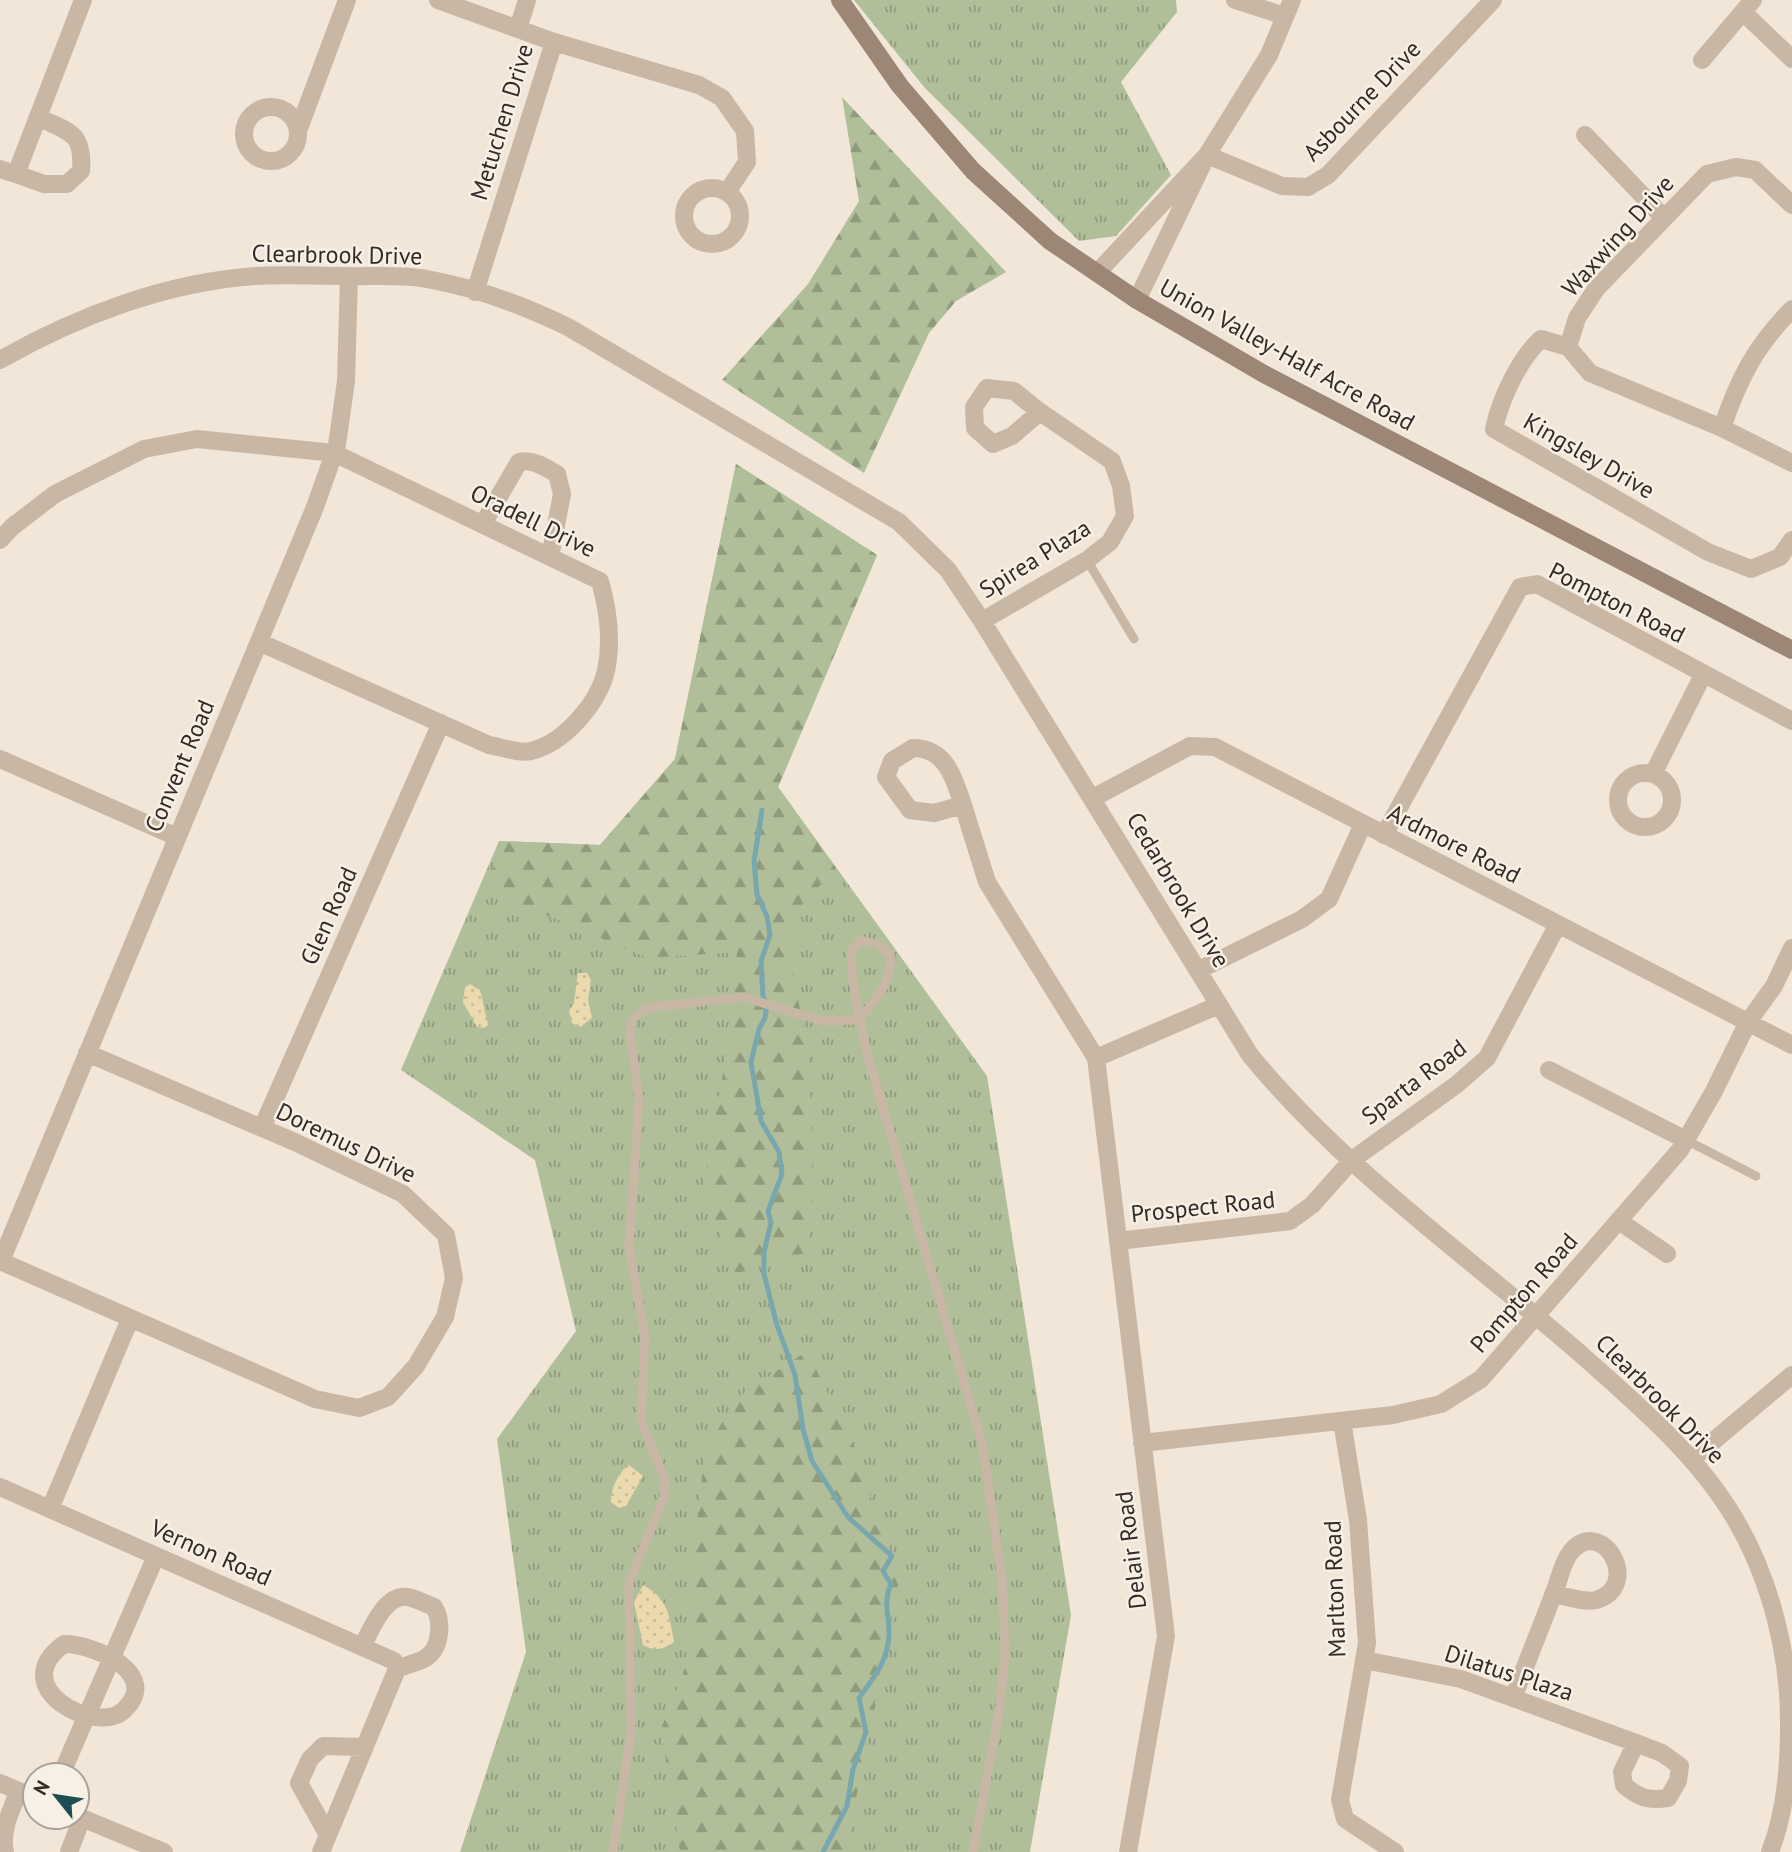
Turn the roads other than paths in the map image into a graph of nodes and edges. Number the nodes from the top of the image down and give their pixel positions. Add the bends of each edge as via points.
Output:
1 (83, 0) edge
2 (346, 0) edge
3 (438, 0) edge
4 (527, 0) edge
5 (840, 0) edge
6 (1235, 0) edge
7 (1493, 0) edge
8 (462, 4) edge
9 (1748, 6) edge
10 (1288, 8) edge
11 (518, 29) junction
12 (554, 42) junction
13 (1792, 59) edge
14 (1702, 60) dead end
15 (38, 117) junction
16 (298, 131) dead end
17 (1585, 135) dead end
18 (1207, 156) junction
19 (8, 171) edge
20 (727, 192) dead end
21 (1792, 205) edge
22 (1664, 218) junction
23 (1097, 273) junction
24 (349, 276) junction
25 (475, 292) junction
26 (1137, 300) junction
27 (1792, 309) edge
28 (1568, 347) junction
29 (0, 360) edge
30 (1040, 412) dead end
31 (1722, 428) junction
32 (334, 453) junction
33 (1792, 463) edge
34 (809, 469) joint
35 (483, 524) junction
36 (0, 540) edge
37 (1792, 540) edge
38 (550, 557) junction
39 (1087, 560) junction
40 (982, 621) junction
41 (1134, 639) dead end
42 (259, 642) junction
43 (1792, 650) edge
44 (1703, 675) junction
45 (1792, 721) edge
46 (441, 723) junction
47 (0, 759) edge
48 (1653, 774) dead end
49 (1093, 798) junction
50 (962, 805) junction
51 (1363, 824) junction
52 (1384, 835) junction
53 (177, 837) junction
54 (1558, 924) junction
55 (1792, 948) edge
56 (1199, 970) junction
57 (1219, 1005) junction
58 (859, 1020) junction
59 (1748, 1022) junction
60 (1792, 1045) edge
61 (87, 1053) junction
62 (1096, 1058) junction
63 (1549, 1070) dead end
64 (262, 1128) junction
65 (1686, 1140) junction
66 (1352, 1160) junction
67 (1756, 1176) dead end
68 (1619, 1221) junction
69 (1118, 1241) junction
70 (1667, 1254) dead end
71 (0, 1261) edge
72 (1536, 1315) junction
73 (130, 1319) junction
74 (1792, 1374) edge
75 (1342, 1421) junction
76 (1142, 1443) junction
77 (1692, 1459) junction
78 (0, 1487) edge
79 (50, 1509) junction
80 (156, 1556) junction
81 (1553, 1594) dead end
82 (362, 1647) junction
83 (111, 1658) junction
84 (1364, 1660) junction
85 (397, 1669) junction
86 (1513, 1698) junction
87 (86, 1715) junction
88 (1636, 1743) dead end
89 (365, 1747) junction
90 (67, 1761) edge
91 (0, 1783) edge
92 (21, 1792) edge
93 (21, 1803) edge
94 (91, 1822) edge
95 (76, 1831) edge
96 (328, 1835) junction
97 (1780, 1844) edge
98 (5, 1852) edge
99 (69, 1852) edge
100 (164, 1852) edge
101 (321, 1852) edge
102 (613, 1852) edge
103 (973, 1852) edge
104 (1128, 1852) edge
105 (1395, 1852) edge

1 - 15 street
2 - 16 street
3 - 8 street, Metuchen Drive
4 - 11 street
5 - 23 street, Union Valley-Half Acre Road via 900,86 973,171 1050,241
6 - 10 street
7 - 18 street, Asbourne Drive via 1328,175 1308,187 1282,186
8 - 11 street, Metuchen Drive
9 - 13 street
9 - 14 street
10 - 18 street via 1269,55
11 - 12 street, Metuchen Drive
12 - 20 street via 699,85 722,98 745,131 747,162
12 - 25 street, Metuchen Drive
15 - 19 street
15 - 19 street via 76,136 83,149 81,171 67,184 44,184
17 - 22 street
18 - 23 street
18 - 26 street
21 - 22 street, Waxwing Drive via 1755,170 1735,167 1707,174
22 - 28 street, Waxwing Drive via 1596,289 1577,318
23 - 26 street, Union Valley-Half Acre Road
24 - 25 street, Clearbrook Drive via 425,278
24 - 29 street, Clearbrook Drive via 255,276 142,298 33,341
24 - 32 street, Convent Road via 346,382
25 - 34 street, Clearbrook Drive via 525,306 568,327
26 - 43 street, Union Valley-Half Acre Road via 1264,374
27 - 31 street via 1757,350 1737,384
28 - 31 street via 1590,373
28 - 37 street, Kingsley Drive via 1541,339 1530,349 1494,429 1708,552 1751,569 1780,557
30 - 39 street, Spirea Plaza via 1112,461 1122,486 1125,516 1110,542
31 - 33 street
32 - 35 street, Oradell Drive
32 - 36 street, Oradell Drive via 197,439 144,449 55,494
32 - 42 street, Convent Road
34 - 40 street, Cedarbrook Drive via 899,522 948,570
35 - 38 street, Oradell Drive
35 - 38 street via 519,462 541,465 557,474 562,494
38 - 46 street, Oradell Drive via 600,581 608,610 606,672 591,702 562,737 529,752 489,745
39 - 40 street, Spirea Plaza
39 - 41 lane
40 - 49 street, Cedarbrook Drive
42 - 46 street, Oradell Drive
42 - 53 street, Convent Road
44 - 45 street, Pompton Road
44 - 48 street
44 - 52 street, Pompton Road via 1537,584 1520,587
46 - 64 street, Glen Road
47 - 53 street
49 - 51 street, Ardmore Road via 1190,746 1215,747
49 - 56 street, Cedarbrook Drive
50 - 50 street via 953,774 939,755 927,748 913,748 892,761 886,777 910,810 933,813
50 - 62 street via 987,882
51 - 52 street, Ardmore Road
51 - 56 street via 1329,899 1302,919
52 - 54 street, Ardmore Road
53 - 61 street, Convent Road
54 - 59 street, Ardmore Road
54 - 66 street, Sparta Road via 1487,1058
55 - 59 street, Pompton Road via 1774,986
56 - 57 street, Cedarbrook Drive
57 - 62 street
57 - 66 street, Cedarbrook Drive via 1250,1055 1289,1102
58 - 58 lane via 881,993 892,968 890,954 862,940 851,952
58 - 102 lane via 822,1021 743,997 646,1008 632,1020 639,1099 629,1247 645,1336 641,1421 665,1480 664,1498 629,1582 631,1733
58 - 103 lane via 982,1443 1002,1578 1005,1651 1000,1706
59 - 60 street, Ardmore Road
59 - 65 street, Pompton Road
61 - 64 street, Doremus Drive
61 - 71 street, Convent Road
62 - 69 street, Delair Road
63 - 65 street
64 - 73 street, Doremus Drive via 403,1194 446,1235 454,1278 445,1317 416,1366 388,1397 359,1408 315,1399
65 - 67 lane
65 - 68 street, Pompton Road
66 - 69 street, Prospect Road via 1312,1205 1290,1221
66 - 72 street, Cedarbrook Drive
68 - 70 street
68 - 72 street, Pompton Road
69 - 76 street, Delair Road
71 - 73 street, Doremus Drive
72 - 75 street, Pompton Road via 1481,1379 1441,1404
72 - 77 street, Clearbrook Drive
73 - 79 street
74 - 77 street
75 - 76 street, Pompton Road
75 - 84 street, Marlton Road via 1358,1520 1367,1643
76 - 104 street, Delair Road via 1166,1636
77 - 97 street, Clearbrook Drive via 1736,1521 1766,1585 1784,1653 1789,1756
78 - 79 street, Vernon Road
79 - 80 street, Vernon Road
80 - 82 street, Vernon Road
80 - 83 street
81 - 86 street
82 - 85 street, Vernon Road via 394,1661
82 - 85 street via 394,1600 407,1597 434,1607 439,1618 435,1648 427,1658
83 - 87 street
83 - 87 street via 136,1679 136,1692 119,1714 107,1718
83 - 87 street via 77,1644 64,1644 42,1669 44,1685 52,1696
84 - 86 street, Dilatus Plaza via 1461,1679
84 - 105 street, Marlton Road via 1340,1800 1345,1819
85 - 89 street
86 - 88 street, Dilatus Plaza
87 - 90 street
89 - 96 street
89 - 96 street via 323,1746 303,1772 299,1783
91 - 92 street
93 - 98 street via 4,1827
94 - 100 street
95 - 99 street
96 - 101 street

